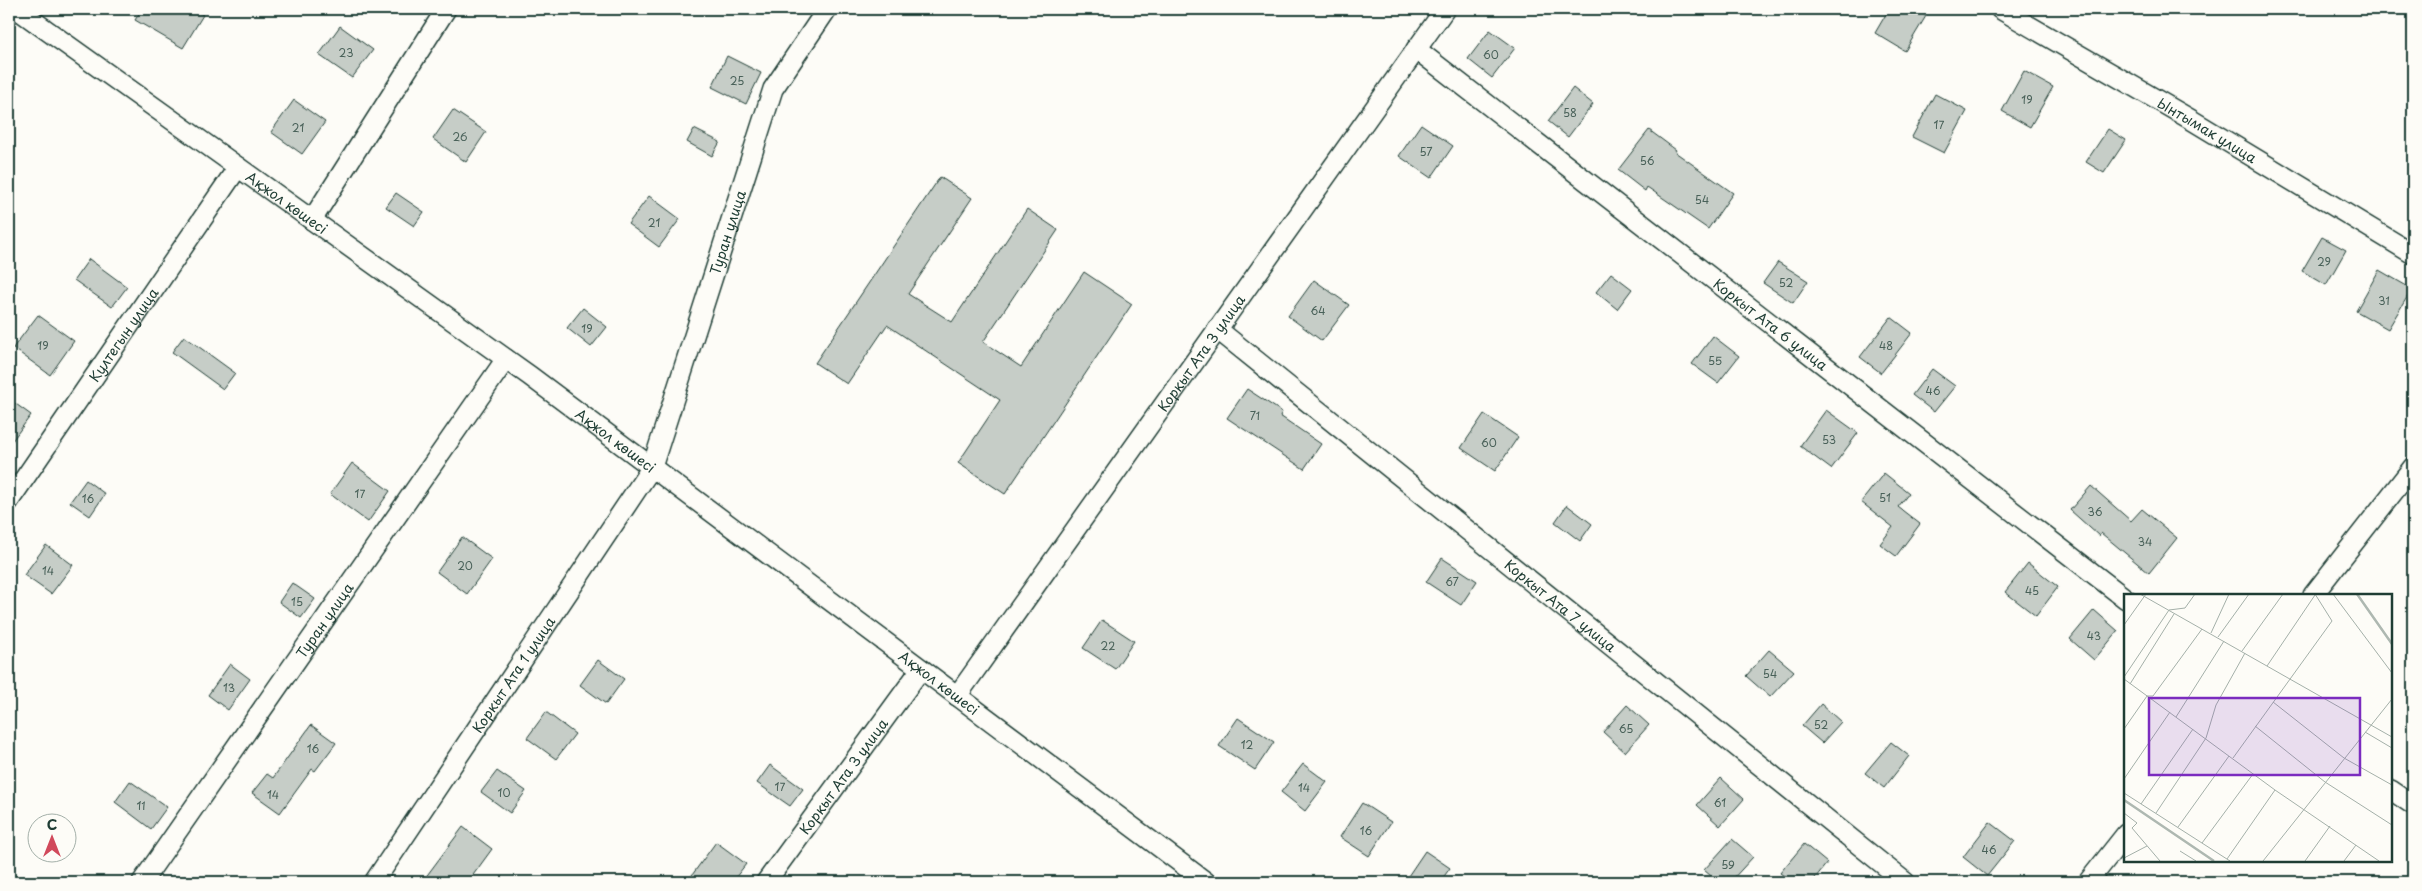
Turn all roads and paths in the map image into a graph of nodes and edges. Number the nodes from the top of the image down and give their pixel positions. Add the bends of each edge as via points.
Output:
1 (17, 9) edge
2 (446, 9) edge
3 (827, 9) edge
4 (1445, 9) edge
5 (2000, 9) edge
6 (1416, 49) junction
7 (238, 167) junction
8 (312, 220) junction
9 (2413, 254) edge
10 (1217, 329) junction
11 (506, 359) junction
12 (652, 467) junction
13 (2413, 467) edge
14 (9, 501) edge
15 (2314, 594) edge
16 (2124, 597) edge
17 (921, 669) junction
18 (957, 696) junction
19 (2392, 791) edge
20 (2413, 805) edge
21 (2124, 837) edge
22 (1194, 879) edge
23 (142, 882) edge
24 (374, 882) edge
25 (766, 882) edge
26 (1905, 882) edge
27 (2088, 882) edge

1 - 7 street, Ақжол көшесі
2 - 8 street
3 - 12 street, Туран улица via 772,89
4 - 6 street, Коркыт Ата 3 улица
5 - 9 street, Ынтымак улица
6 - 10 street, Коркыт Ата 3 улица
6 - 16 street, Коркыт Ата 6 улица
7 - 8 street, Ақжол көшесі
7 - 14 street, Култегын улица
8 - 11 street, Ақжол көшесі
10 - 18 street, Коркыт Ата 3 улица
10 - 26 street, Коркыт Ата 7 улица
11 - 12 street, Ақжол көшесі
11 - 23 street, Туран улица
12 - 17 street, Ақжол көшесі
12 - 24 street, Коркыт Ата 1 улица
13 - 15 street
17 - 18 street, Ақжол көшесі
17 - 25 street, Коркыт Ата 3 улица
18 - 22 street, Ақжол көшесі
19 - 20 street
21 - 27 street

